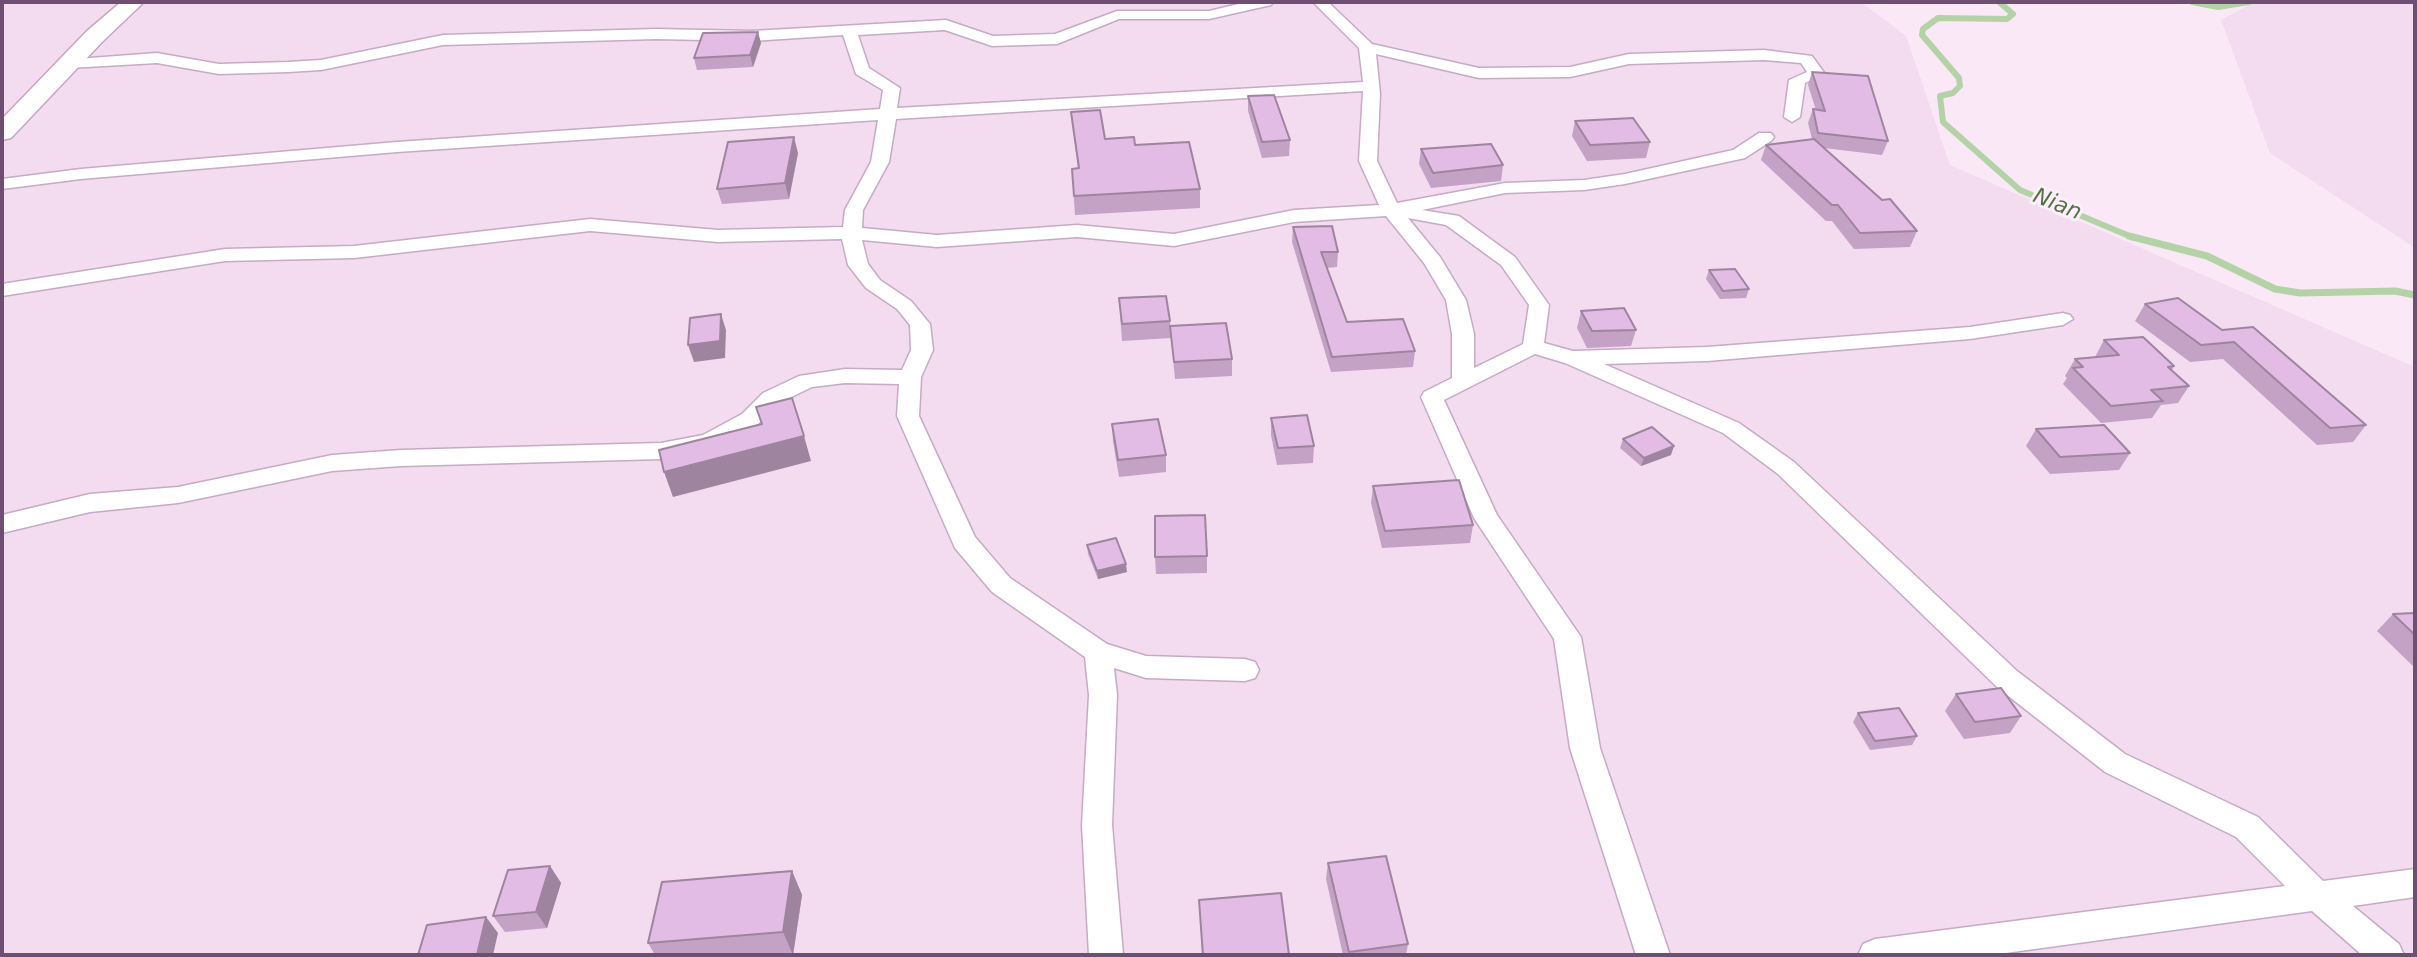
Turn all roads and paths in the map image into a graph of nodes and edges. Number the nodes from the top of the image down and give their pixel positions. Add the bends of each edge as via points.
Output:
1 (134, 2) edge
2 (1266, 2) edge
3 (1320, 2) edge
4 (849, 31) junction
5 (1367, 47) junction
6 (69, 63) junction
7 (1371, 86) junction
8 (888, 114) junction
9 (1792, 117) dead end
10 (2, 133) edge
11 (1765, 137) dead end
12 (2, 184) edge
13 (1391, 210) junction
14 (852, 233) junction
15 (2, 290) edge
16 (2063, 319) dead end
17 (1533, 347) junction
18 (1573, 358) junction
19 (910, 377) junction
20 (1463, 382) junction
21 (2, 524) edge
22 (1098, 652) junction
23 (1245, 670) dead end
24 (2415, 883) edge
25 (2315, 894) junction
26 (1106, 955) edge
27 (1653, 955) edge
28 (1875, 955) edge
29 (2387, 955) edge

1 - 6 main road
2 - 4 street via 1209,15 1117,15 1057,39 992,41 946,19
3 - 5 street
4 - 6 street via 443,40 288,67 219,69 157,58
4 - 8 street via 862,71 892,88
5 - 7 street
5 - 9 street via 1479,73 1570,72 1629,59 1806,59 1817,74 1797,80
6 - 10 main road
7 - 8 street
7 - 13 street via 1368,161
8 - 12 street via 381,148
8 - 14 street via 880,162 854,210
11 - 13 street via 1739,154 1625,179 1505,188
13 - 14 street via 1294,216 1174,240 1077,231 937,241
13 - 17 street via 1452,220 1508,261 1539,305
13 - 20 street via 1433,261 1456,300 1463,334
14 - 15 street via 718,236 590,225 354,252 225,255
14 - 19 street via 858,265 920,324 922,350
16 - 18 street via 1970,333
17 - 18 street
17 - 20 street
18 - 25 street via 1731,428 1786,468 2007,679 2115,763 2247,827
19 - 21 street via 807,381 771,398 750,419 709,442 661,451 332,463 178,495 90,503
19 - 22 street via 908,416 964,542 1001,585
20 - 27 street via 1432,397 1486,518 1567,637 1585,748
22 - 23 street via 1146,667
22 - 26 street via 1103,695 1097,825
24 - 25 street
25 - 28 street
25 - 29 street

